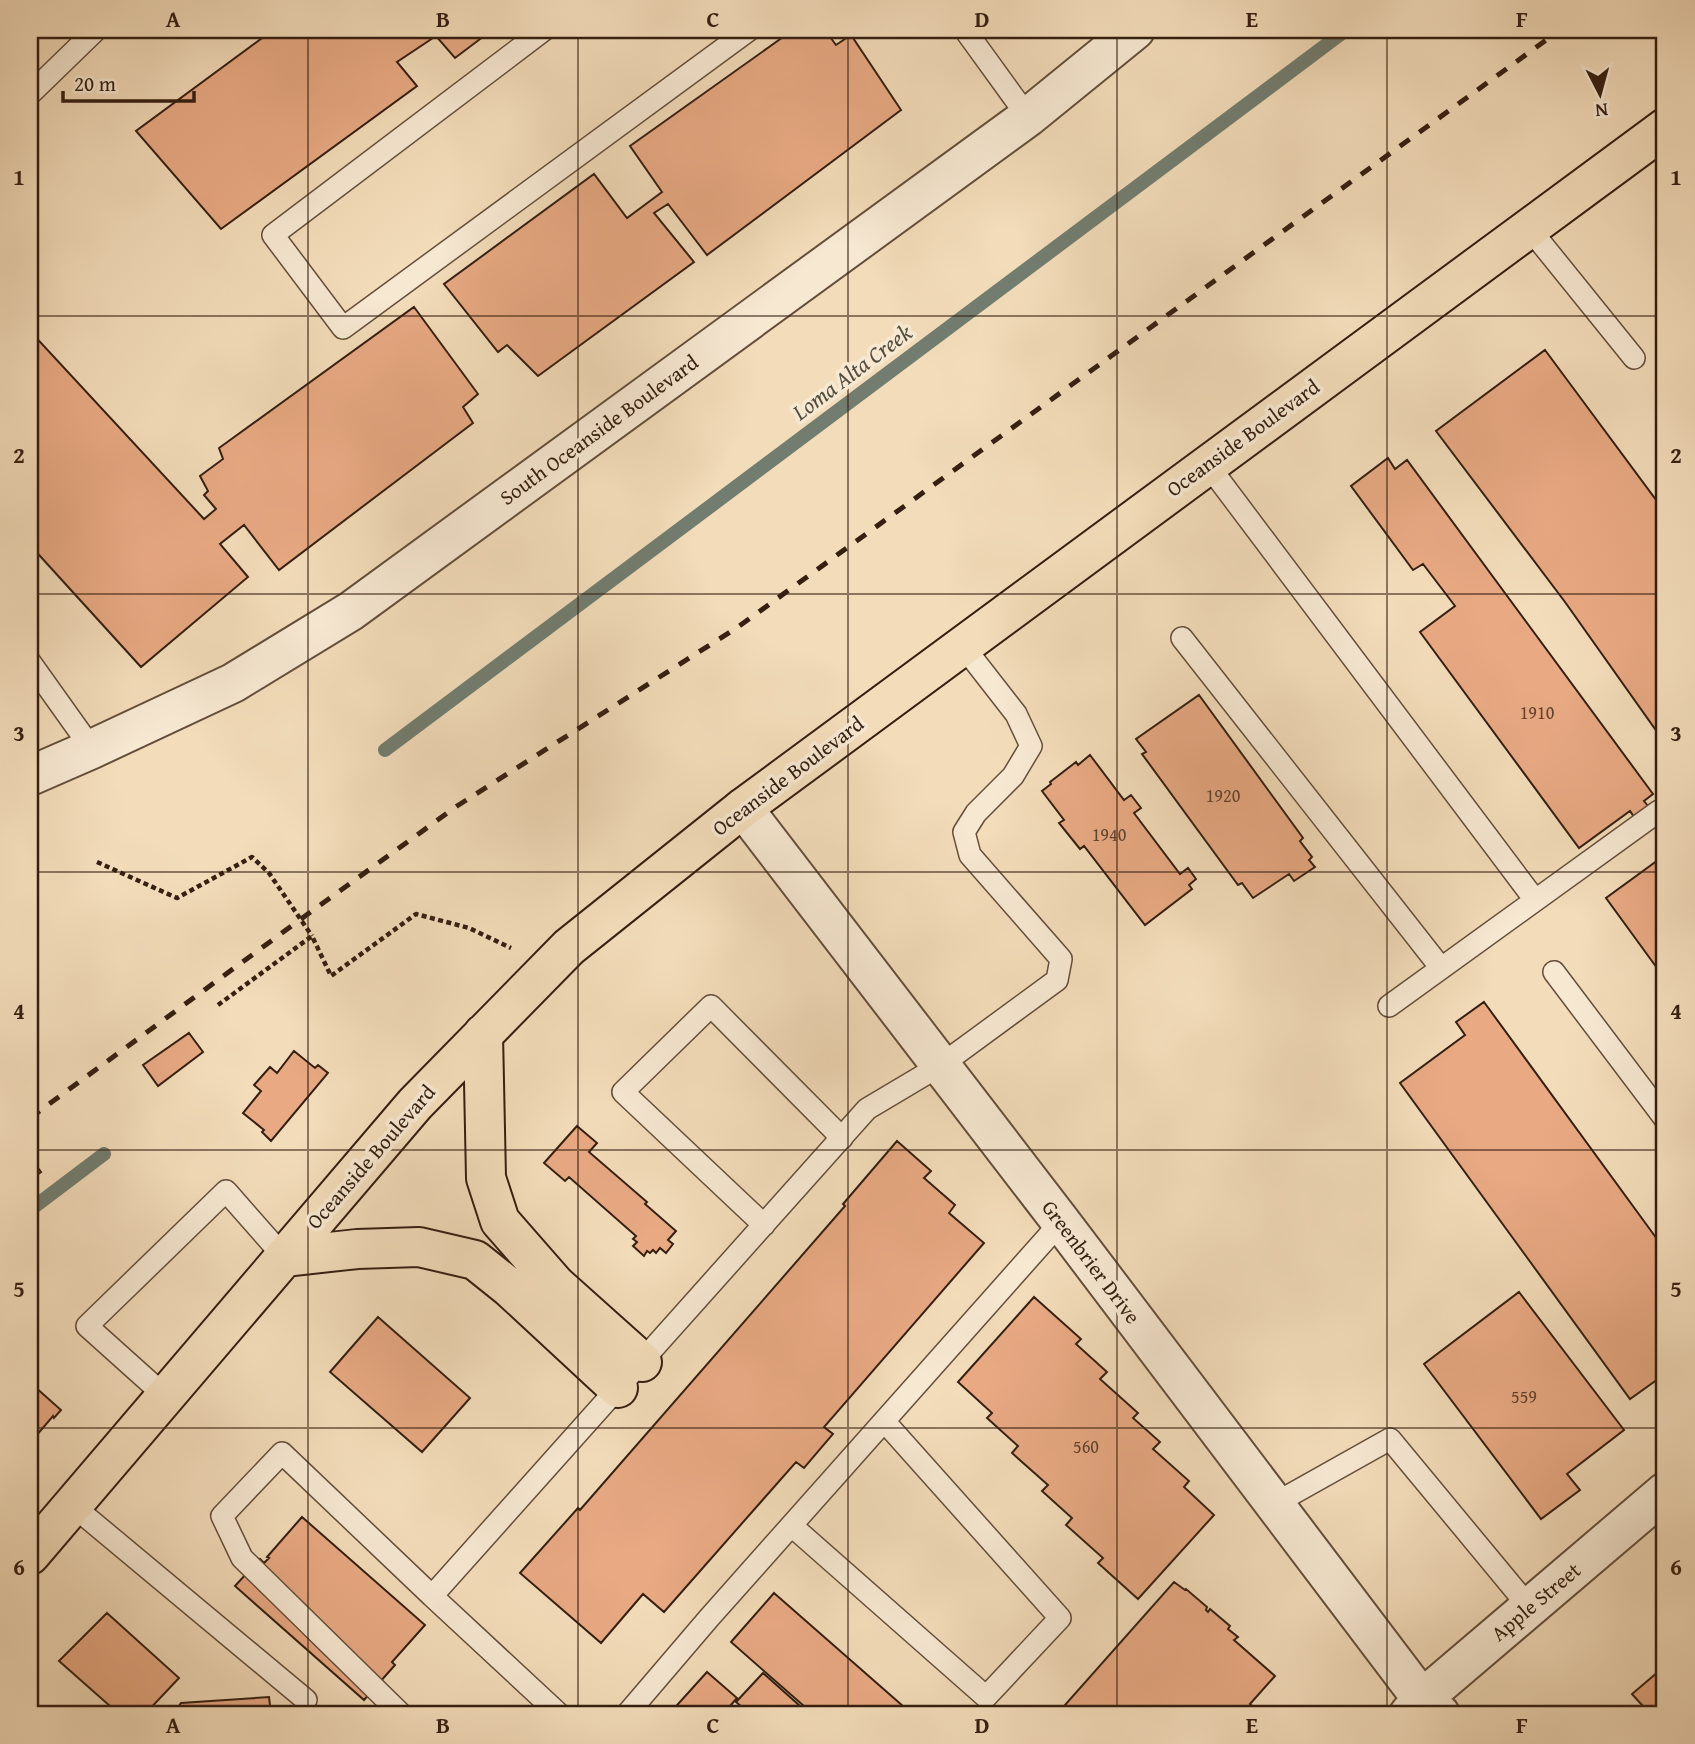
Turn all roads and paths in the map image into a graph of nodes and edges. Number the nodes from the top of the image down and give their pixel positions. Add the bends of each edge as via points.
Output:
1 (96, 30) edge
2 (544, 30) edge
3 (749, 30) edge
4 (965, 30) edge
5 (1135, 30) edge
6 (30, 94) edge
7 (1028, 117) junction
8 (1665, 128) edge
9 (1529, 228) junction
10 (1634, 358) dead end
11 (1208, 465) junction
12 (1182, 638) dead end
13 (963, 646) junction
14 (30, 663) edge
15 (92, 749) junction
16 (30, 776) edge
17 (743, 808) junction
18 (1659, 811) dead end
19 (97, 862) dead end
20 (1535, 900) junction
21 (312, 936) junction
22 (550, 966) junction
23 (1441, 968) junction
24 (1554, 972) dead end
25 (218, 1005) dead end
26 (1389, 1006) dead end
27 (483, 1034) junction
28 (941, 1065) junction
29 (1665, 1119) edge
30 (842, 1138) junction
31 (1061, 1222) junction
32 (764, 1225) junction
33 (284, 1257) junction
34 (630, 1375) junction
35 (164, 1396) junction
36 (884, 1421) junction
37 (1665, 1492) edge
38 (1275, 1504) junction
39 (72, 1505) junction
40 (792, 1526) junction
41 (30, 1555) edge
42 (432, 1596) junction
43 (1530, 1608) junction
44 (306, 1700) dead end
45 (1424, 1709) edge
46 (401, 1714) edge
47 (559, 1714) edge
48 (627, 1714) edge

1 - 6 lane
2 - 3 lane via 273,235 343,328
4 - 7 lane
5 - 7 street, South Oceanside Boulevard
7 - 15 street, South Oceanside Boulevard via 351,611 233,683
8 - 9 main road, Oceanside Boulevard
9 - 10 lane
9 - 11 main road, Oceanside Boulevard
11 - 13 main road, Oceanside Boulevard
11 - 20 lane
12 - 23 lane
13 - 17 main road, Oceanside Boulevard
13 - 28 lane via 1016,714 1031,746 1013,776 964,832 970,855 1060,959 1056,980
14 - 15 lane
15 - 16 street, South Oceanside Boulevard
17 - 22 main road, Oceanside Boulevard
17 - 28 street, Greenbrier Drive
18 - 20 lane
19 - 21 path via 177,898 251,858 269,873
20 - 23 lane
21 - 22 path via 331,976 416,914 469,928
21 - 25 path
22 - 27 main road, Oceanside Boulevard
23 - 26 lane
24 - 29 lane
27 - 33 main road, Oceanside Boulevard via 415,1104
27 - 34 main road via 486,1178 500,1222
28 - 30 lane via 867,1108
28 - 31 street, Greenbrier Drive
30 - 32 lane
30 - 32 lane via 711,1006 623,1092
31 - 36 lane
31 - 38 street, Greenbrier Drive
32 - 34 lane
33 - 34 main road via 419,1247 475,1260
33 - 35 main road, Oceanside Boulevard
33 - 35 lane via 226,1191 87,1326
34 - 42 lane
35 - 39 main road, Oceanside Boulevard
36 - 40 lane
36 - 40 lane via 1060,1618 986,1697
37 - 43 street, Apple Street
38 - 43 lane via 1390,1438
38 - 45 street, Greenbrier Drive
39 - 41 main road, Oceanside Boulevard
39 - 44 lane
40 - 48 lane
42 - 46 lane via 282,1453 222,1516 242,1559
42 - 47 lane
43 - 45 street, Apple Street

